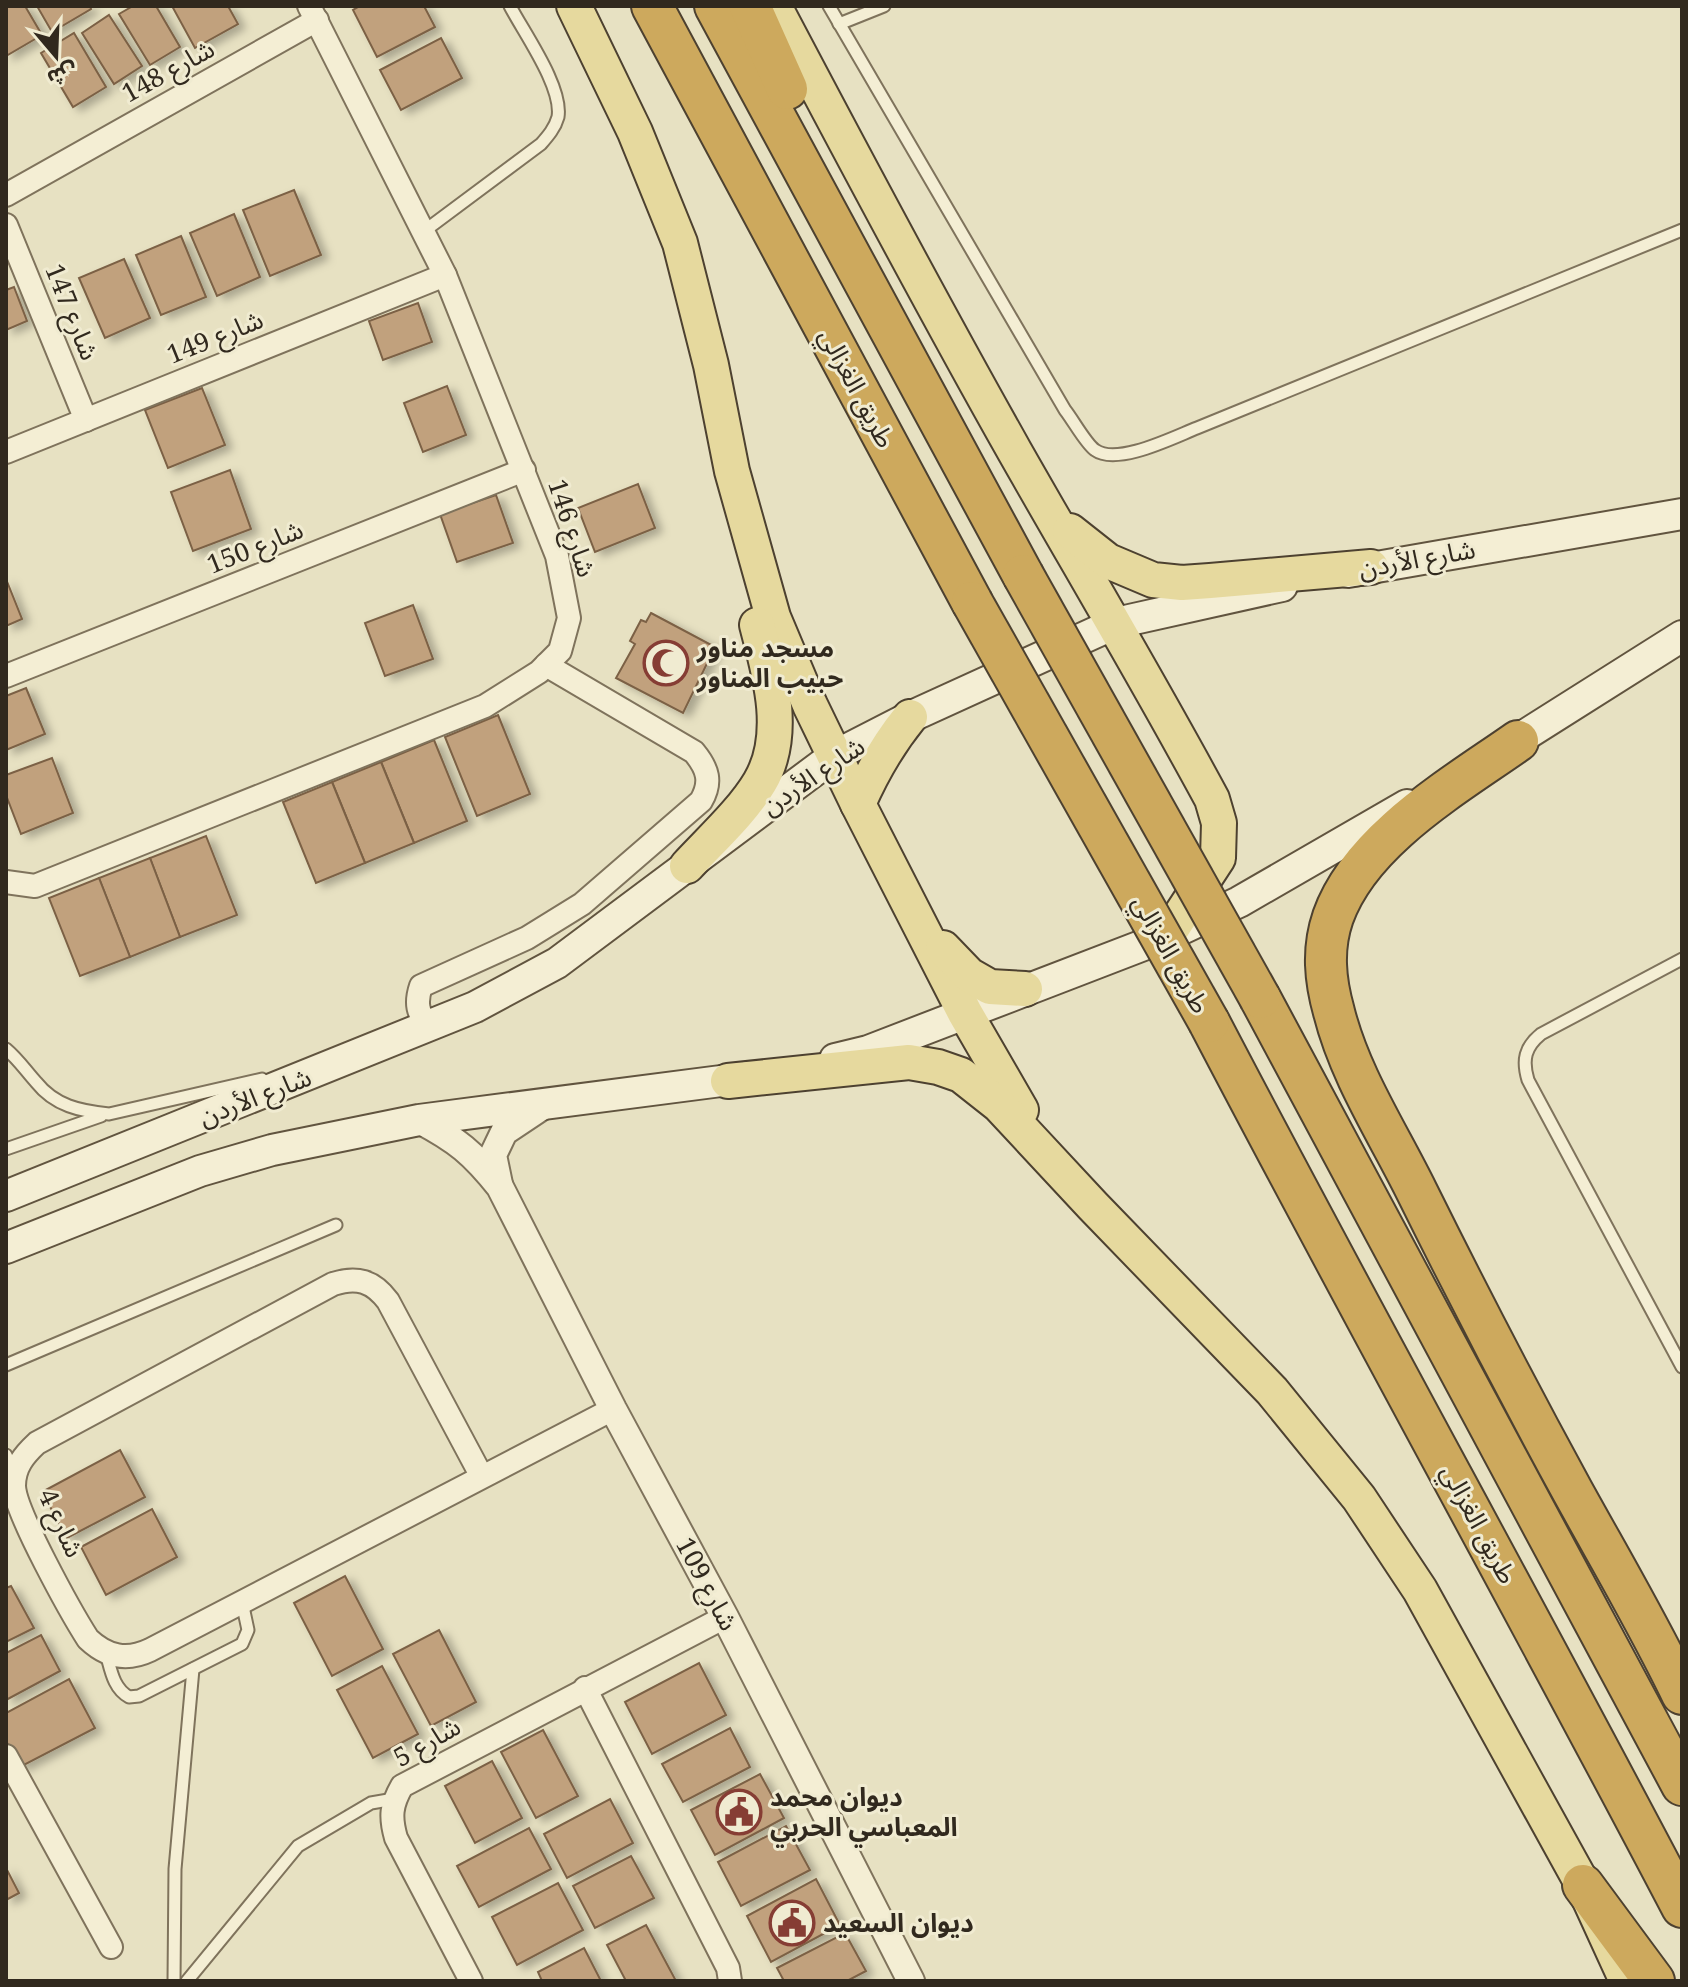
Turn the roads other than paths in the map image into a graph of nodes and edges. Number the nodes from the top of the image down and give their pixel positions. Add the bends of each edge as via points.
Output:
1 (510, 6) edge
2 (574, 6) edge
3 (652, 6) edge
4 (715, 6) edge
5 (750, 6) edge
6 (774, 6) edge
7 (829, 6) edge
8 (884, 6) edge
9 (313, 13) edge
10 (839, 24) junction
11 (6, 195) edge
12 (6, 225) edge
13 (1682, 230) edge
14 (423, 232) junction
15 (445, 275) junction
16 (927, 399) junction
17 (86, 420) junction
18 (6, 452) edge
19 (524, 470) junction
20 (732, 471) junction
21 (1038, 489) junction
22 (1682, 514) edge
23 (1371, 567) junction
24 (1116, 623) junction
25 (1682, 636) edge
26 (546, 665) junction
27 (6, 676) edge
28 (910, 717) junction
29 (1518, 741) junction
30 (834, 756) junction
31 (858, 804) junction
32 (687, 866) junction
33 (6, 882) edge
34 (911, 906) junction
35 (1167, 936) junction
36 (1682, 959) edge
37 (1025, 989) junction
38 (965, 1013) junction
39 (428, 1028) junction
40 (6, 1049) edge
41 (353, 1058) junction
42 (728, 1081) junction
43 (550, 1102) junction
44 (109, 1114) junction
45 (419, 1120) junction
46 (6, 1149) edge
47 (1045, 1152) junction
48 (500, 1187) junction
49 (6, 1196) edge
50 (336, 1225) dead end
51 (6, 1248) edge
52 (6, 1365) edge
53 (1682, 1367) edge
54 (613, 1409) junction
55 (11, 1465) edge
56 (482, 1477) junction
57 (242, 1602) junction
58 (725, 1617) junction
59 (106, 1653) junction
60 (193, 1669) junction
61 (585, 1688) junction
62 (1680, 1688) edge
63 (6, 1756) edge
64 (1682, 1785) edge
65 (394, 1799) junction
66 (1583, 1885) junction
67 (1682, 1907) edge
68 (111, 1947) dead end
69 (174, 1981) edge
70 (187, 1981) edge
71 (471, 1981) edge
72 (730, 1981) edge
73 (911, 1981) edge
74 (1627, 1981) edge
75 (1654, 1981) edge

1 - 14 lane via 553,86 558,117 541,144
2 - 20 main road via 635,132 680,243
3 - 67 highway, طريق الغزالي, bridge via 972,602 1209,1022
4 - 16 highway
5 - 16 highway
6 - 21 main road via 888,223
7 - 10 lane
8 - 10 lane
9 - 11 street, شارع 148
9 - 14 street, شارع 146
10 - 13 lane via 1065,410 1095,450 1110,455 1141,450 1197,428
12 - 17 street, شارع 147
14 - 15 street, شارع 146
15 - 17 street, شارع 149
15 - 19 street, شارع 146
16 - 64 highway, bridge via 1260,998
17 - 18 street, شارع 149
19 - 26 street, شارع 146 via 557,556 569,618 560,651
19 - 27 street, شارع 150
20 - 30 main road via 773,617
20 - 32 main road via 745,582 772,679 775,734 759,784
21 - 23 main road via 1071,532 1108,561 1153,580 1182,583
21 - 24 main road
22 - 23 main road, شارع الأردن
23 - 24 main road, شارع الأردن
24 - 28 main road, شارع الأردن
24 - 35 main road via 1212,799 1219,823 1218,858
25 - 29 main road, شارع الأردن
26 - 33 street, شارع 146 via 485,706 413,735 35,886
26 - 39 street via 694,752 706,767 708,788 701,801 582,904 527,938 421,986 416,1001
28 - 30 main road, شارع الأردن
28 - 31 main road via 871,773
29 - 35 main road, شارع الأردن via 1239,902
29 - 62 highway via 1437,798 1365,863 1333,917 1325,972 1334,1014 1362,1086 1483,1325
30 - 31 main road
30 - 32 main road, شارع الأردن
31 - 34 main road
32 - 39 main road, شارع الأردن via 557,963
34 - 37 main road via 969,975 990,987
34 - 38 main road
35 - 37 main road, شارع الأردن
36 - 53 lane via 1541,1034 1531,1042 1524,1067
37 - 38 main road, شارع الأردن
38 - 42 main road, شارع الأردن via 868,1051
38 - 47 main road
39 - 41 main road, شارع الأردن
40 - 44 lane via 48,1095 67,1107
41 - 44 lane
41 - 49 main road, شارع الأردن
42 - 43 main road, شارع الأردن
42 - 47 main road via 909,1062 938,1067 980,1089
43 - 45 main road, شارع الأردن
43 - 48 street, شارع 109 via 504,1132 493,1155
44 - 46 lane
45 - 48 street, شارع 109 via 455,1139
45 - 51 main road, شارع الأردن via 272,1150 200,1171
47 - 66 main road via 1272,1391 1359,1498 1420,1590
48 - 54 street, شارع 109
50 - 52 lane
54 - 56 street
54 - 58 street, شارع 109
55 - 56 street, شارع 4 via 37,1443 348,1279 364,1280 388,1301
55 - 59 street, شارع 4 via 21,1512 82,1629
56 - 57 street
57 - 59 street via 140,1655
57 - 60 lane via 248,1630 242,1644
58 - 61 street, شارع 5
58 - 73 street, شارع 109
59 - 60 lane via 116,1685 129,1697
60 - 69 lane via 175,1869
61 - 65 street, شارع 5 via 402,1786
61 - 72 street
63 - 68 street
65 - 70 lane via 371,1803 298,1846
65 - 71 street, شارع 5 via 391,1821 396,1838
66 - 74 main road
66 - 75 highway

